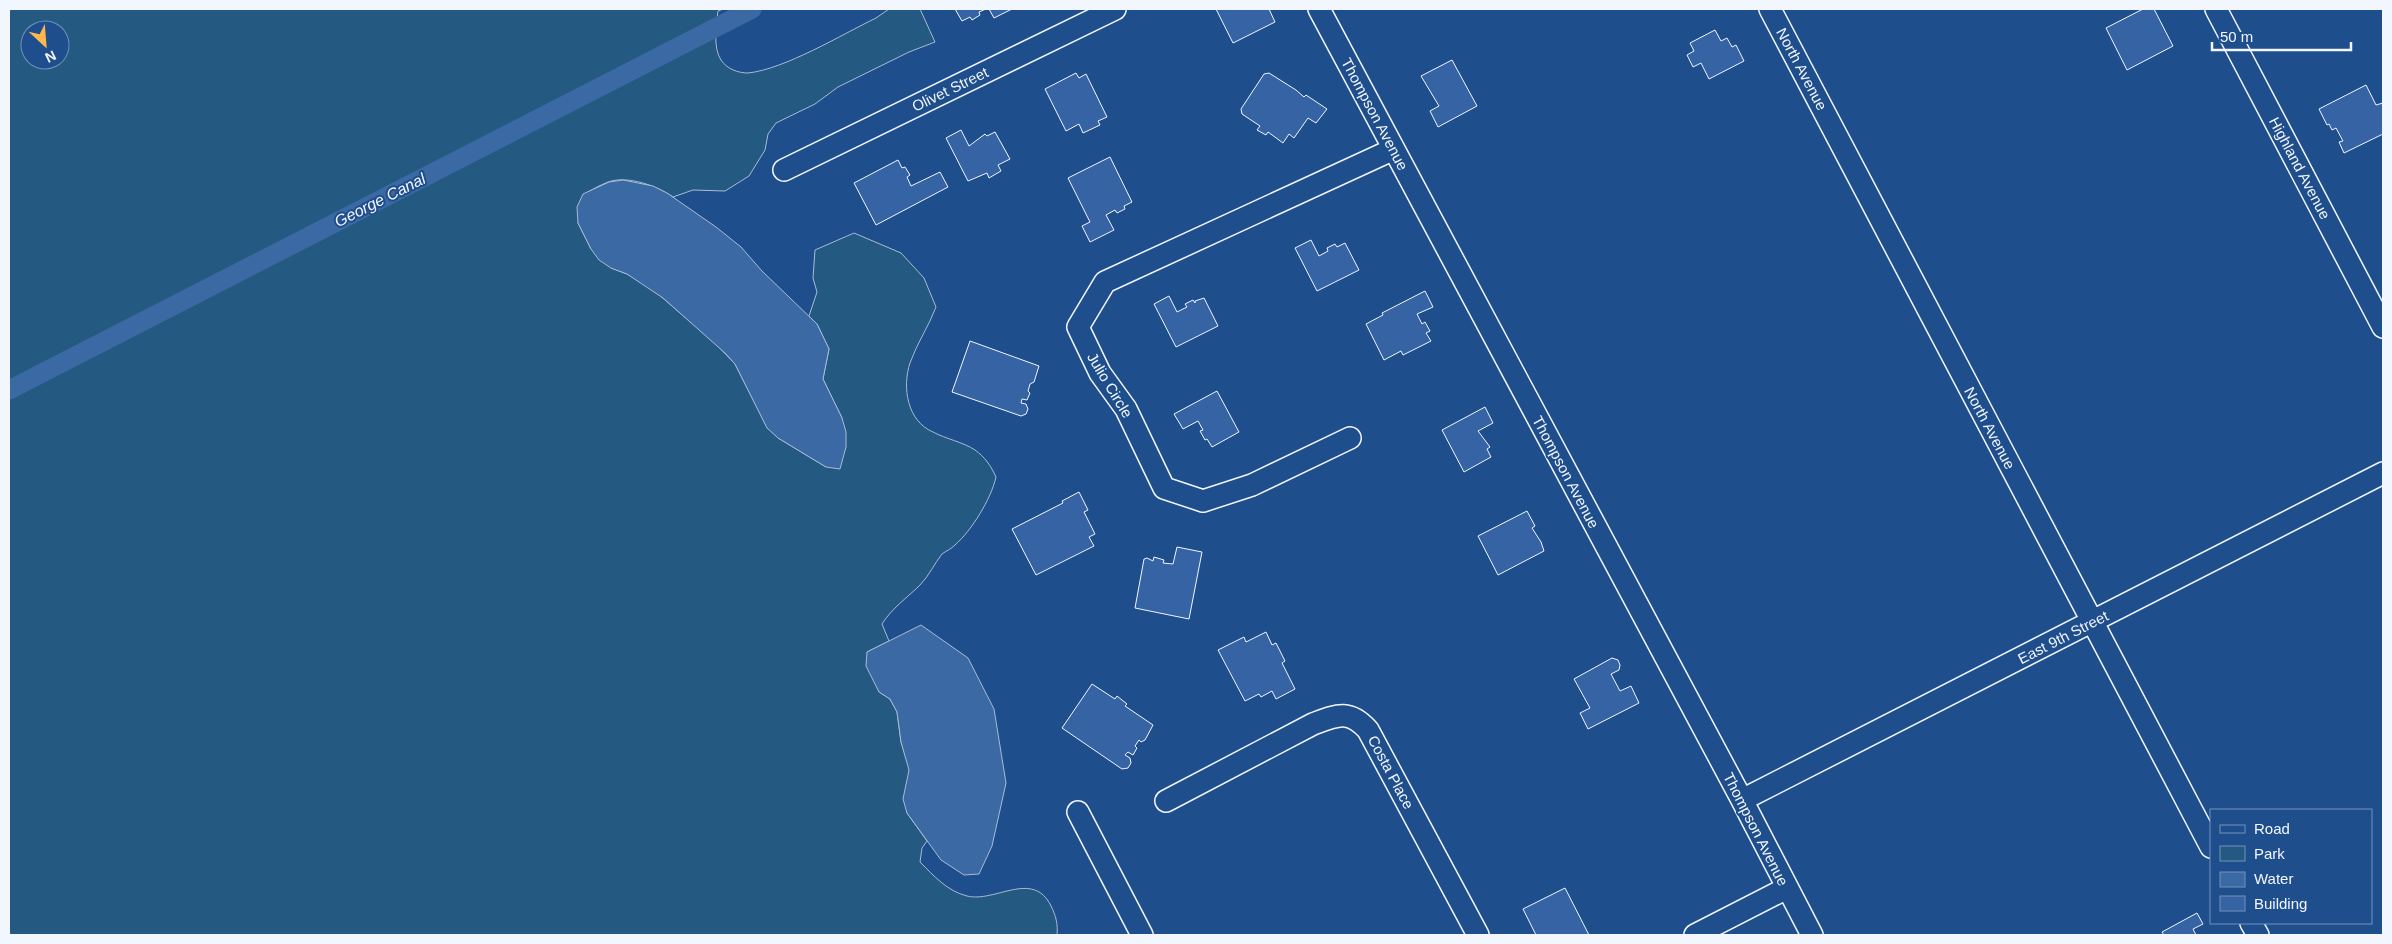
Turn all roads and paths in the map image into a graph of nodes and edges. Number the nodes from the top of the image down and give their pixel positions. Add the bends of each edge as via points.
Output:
1 (1115, 9) edge
2 (1319, 9) edge
3 (1770, 9) edge
4 (2216, 9) edge
5 (1394, 148) junction
6 (784, 170) dead end
7 (2383, 327) edge
8 (1350, 438) dead end
9 (2383, 473) edge
10 (2092, 623) junction
11 (1742, 800) junction
12 (1166, 801) dead end
13 (1078, 812) dead end
14 (2210, 844) edge
15 (1787, 888) junction
16 (2252, 924) edge
17 (1142, 935) edge
18 (1478, 935) edge
19 (1695, 935) edge
20 (1812, 935) edge
21 (2258, 935) edge

1 - 6 street, Olivet Street
2 - 5 street, Thompson Avenue
3 - 10 street, North Avenue
4 - 7 street, Highland Avenue
5 - 8 street, Julio Circle via 1105,282 1078,327 1100,373 1126,409 1164,488 1203,501 1252,485
5 - 11 street, Thompson Avenue
9 - 10 street, East 9th Street
10 - 11 street, East 9th Street
10 - 14 street, North Avenue
11 - 15 street, Thompson Avenue
12 - 18 street, Costa Place via 1312,724 1335,715 1359,720 1368,730
13 - 17 street
15 - 19 street
15 - 20 street, Thompson Avenue
16 - 21 street

